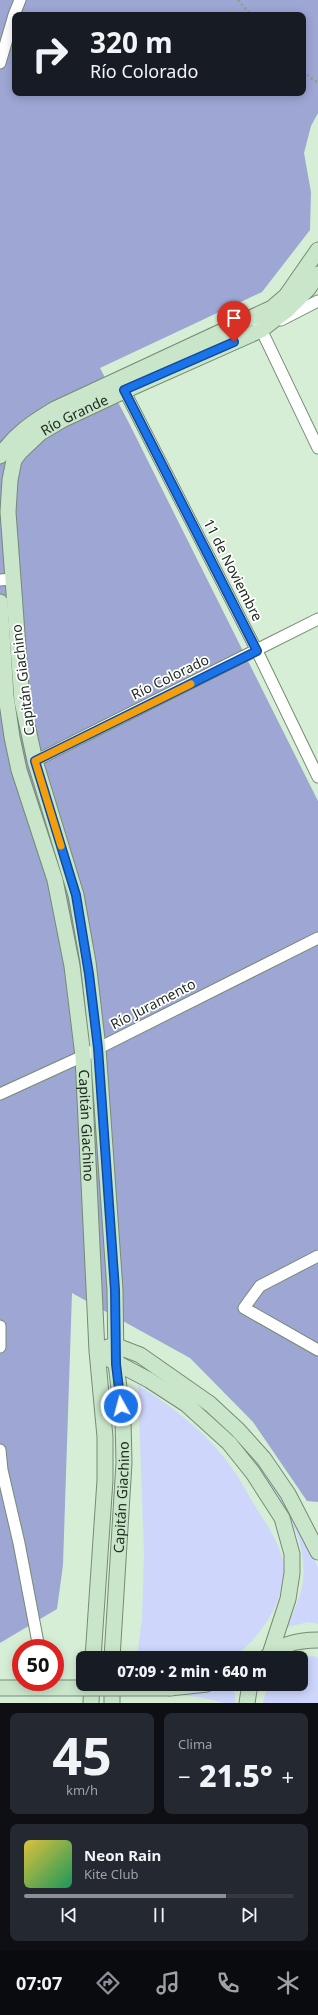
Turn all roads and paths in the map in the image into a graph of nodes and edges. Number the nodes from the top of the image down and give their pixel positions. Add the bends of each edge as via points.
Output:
1 (16, 0) edge
2 (20, 0) edge
3 (238, 0) edge
4 (14, 12) edge
5 (15, 12) edge
6 (248, 12) edge
7 (12, 22) edge
8 (0, 63) edge
9 (306, 74) edge
10 (318, 83) edge
11 (318, 250) edge
12 (318, 274) edge
13 (318, 301) edge
14 (258, 324) junction
15 (121, 385) junction
16 (318, 448) edge
17 (7, 458) edge
18 (6, 580) edge
19 (0, 602) edge
20 (318, 619) edge
21 (257, 651) junction
22 (35, 761) junction
23 (318, 777) edge
24 (318, 938) edge
25 (98, 1048) junction
26 (83, 1056) junction
27 (0, 1094) edge
28 (318, 1256) edge
29 (0, 1326) edge
30 (114, 1345) junction
31 (0, 1348) edge
32 (97, 1350) junction
33 (318, 1350) edge
34 (116, 1364) junction
35 (0, 1450) edge
36 (318, 1552) edge
37 (37, 1639) edge
38 (318, 1640) edge
39 (93, 1651) edge
40 (112, 1651) edge
41 (270, 1651) edge
42 (276, 1651) edge
43 (0, 1688) edge
44 (76, 1688) edge
45 (92, 1691) edge
46 (112, 1691) edge
47 (249, 1691) edge
48 (92, 1703) edge
49 (112, 1703) edge
50 (247, 1703) edge

1 - 4 street
2 - 5 street
3 - 6 path
7 - 8 street
9 - 10 path
11 - 14 main road via 286,296
12 - 14 main road via 308,289 288,309
13 - 14 street, Río Grande
14 - 15 main road, Río Grande
14 - 16 street
15 - 17 main road, Río Grande via 40,433 20,452
15 - 21 street, 11 de Noviembre
17 - 18 main road, Capitán Giachino via 10,480
18 - 22 main road, Capitán Giachino via 22,701
19 - 26 main road, Capitán Giachino via 6,696 12,737 19,770 56,888 72,966
20 - 21 street, Río Colorado
21 - 22 street, Río Colorado
21 - 23 street, 11 de Noviembre
22 - 25 main road, Capitán Giachino via 76,895 88,962
24 - 25 street, Río Juramento
25 - 26 street, Río Juramento
25 - 30 main road, Capitán Giachino via 115,1290
26 - 27 street, Río Juramento
26 - 32 main road, Capitán Giachino
28 - 33 street via 260,1286 244,1308
29 - 31 street
30 - 32 main road
30 - 34 main road, Capitán Giachino
30 - 36 main road via 140,1355 174,1377 210,1404 238,1430 264,1459 288,1494
32 - 34 main road
32 - 39 main road, Capitán Giachino via 105,1437 105,1480
34 - 40 main road, Capitán Giachino via 123,1420 124,1463
34 - 41 main road via 149,1380 186,1404 229,1443 254,1473 282,1518 292,1554 292,1573 288,1599
35 - 37 street
38 - 42 main road via 303,1640
43 - 44 main road, bridge
45 - 48 main road
46 - 49 main road
47 - 50 main road

